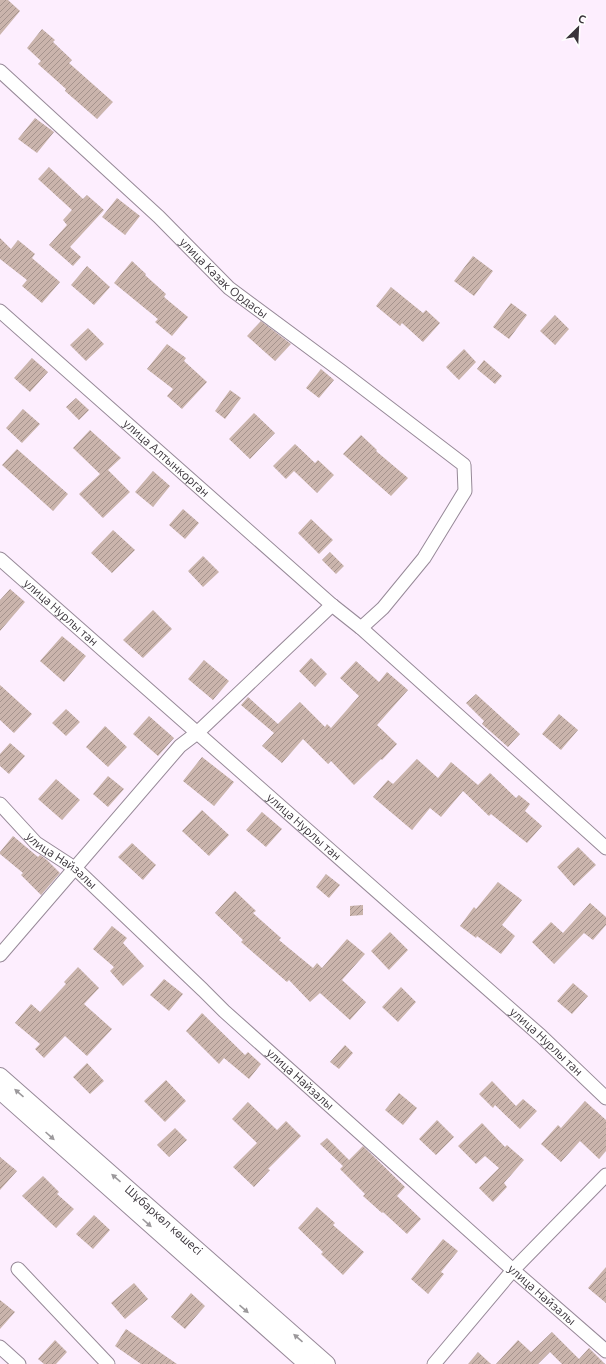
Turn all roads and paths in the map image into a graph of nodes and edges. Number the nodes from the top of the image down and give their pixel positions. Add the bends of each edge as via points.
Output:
1 (0, 71) edge
2 (0, 311) edge
3 (0, 559) edge
4 (332, 605) junction
5 (361, 628) junction
6 (197, 733) junction
7 (0, 804) edge
8 (606, 848) edge
9 (76, 868) junction
10 (0, 955) edge
11 (0, 1076) edge
12 (0, 1091) edge
13 (606, 1098) edge
14 (606, 1175) edge
15 (18, 1268) dead end
16 (513, 1270) junction
17 (0, 1347) edge
18 (606, 1351) edge
19 (19, 1364) edge
20 (108, 1364) edge
21 (307, 1364) edge
22 (328, 1364) edge
23 (434, 1364) edge

1 - 5 street, улица Казак Ордасы via 159,217 229,288 464,465 465,491 424,558 383,608
2 - 4 street, улица Алтынкорган
3 - 6 street, улица Нурлы тан
4 - 5 street, улица Алтынкорган
4 - 6 street
5 - 8 street, улица Алтынкорган
6 - 9 street via 180,746
6 - 13 street, улица Нурлы тан via 541,1036
7 - 9 street, улица Найзалы via 36,842
9 - 10 street
9 - 16 street, улица Найзалы via 224,1012
22 -> 11 street, Шұбаркөл көшесі
12 -> 21 street, Шұбаркөл көшесі
14 - 16 street
15 - 20 street
16 - 18 street, улица Найзалы
16 - 23 street
17 - 19 street

